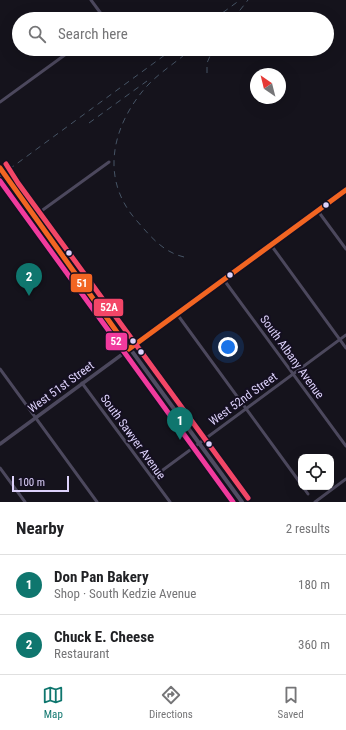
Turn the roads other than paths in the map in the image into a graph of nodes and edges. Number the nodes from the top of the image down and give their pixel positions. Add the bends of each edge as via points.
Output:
1 (91, 0) edge
2 (100, 12) edge
3 (63, 56) edge
4 (0, 102) edge
5 (109, 162) dead end
6 (0, 168) edge
7 (0, 175) edge
8 (12, 187) junction
9 (346, 190) edge
10 (318, 211) junction
11 (33, 217) junction
12 (271, 245) junction
13 (346, 249) edge
14 (224, 280) junction
15 (177, 314) junction
16 (346, 335) edge
17 (340, 339) junction
18 (346, 348) edge
19 (129, 349) junction
20 (0, 368) edge
21 (293, 374) junction
22 (82, 383) junction
23 (246, 408) junction
24 (36, 418) junction
25 (198, 443) junction
26 (0, 444) edge
27 (346, 446) edge
28 (0, 468) edge
29 (152, 478) junction
30 (346, 479) edge
31 (298, 480) edge
32 (305, 490) edge
33 (308, 494) dead end
34 (25, 502) edge
35 (97, 502) edge
36 (170, 502) edge
37 (242, 502) edge
38 (315, 502) edge

1 - 2 street
3 - 4 street
5 - 11 street
6 - 8 main road
7 - 8 main road
8 - 11 main road
9 - 10 street, West 51st Street
10 - 12 street, West 51st Street
10 - 13 street
11 - 19 main road
12 - 14 street, West 51st Street
12 - 17 street
14 - 15 street, West 51st Street
14 - 21 street, South Albany Avenue
15 - 19 street, West 51st Street
15 - 23 street
16 - 17 street, West 52nd Street
17 - 18 street
17 - 21 street, West 52nd Street
19 - 22 street, West 51st Street
19 - 25 main road
20 - 24 street
21 - 23 street, West 52nd Street
21 - 27 street, South Albany Avenue
22 - 24 street, West 51st Street
22 - 29 street, South Sawyer Avenue
23 - 25 street, West 52nd Street
23 - 31 street
24 - 26 street, West 51st Street
24 - 35 street
25 - 29 street, West 52nd Street
25 - 37 main road
28 - 34 street
29 - 36 street, South Sawyer Avenue
30 - 38 street
32 - 33 street

